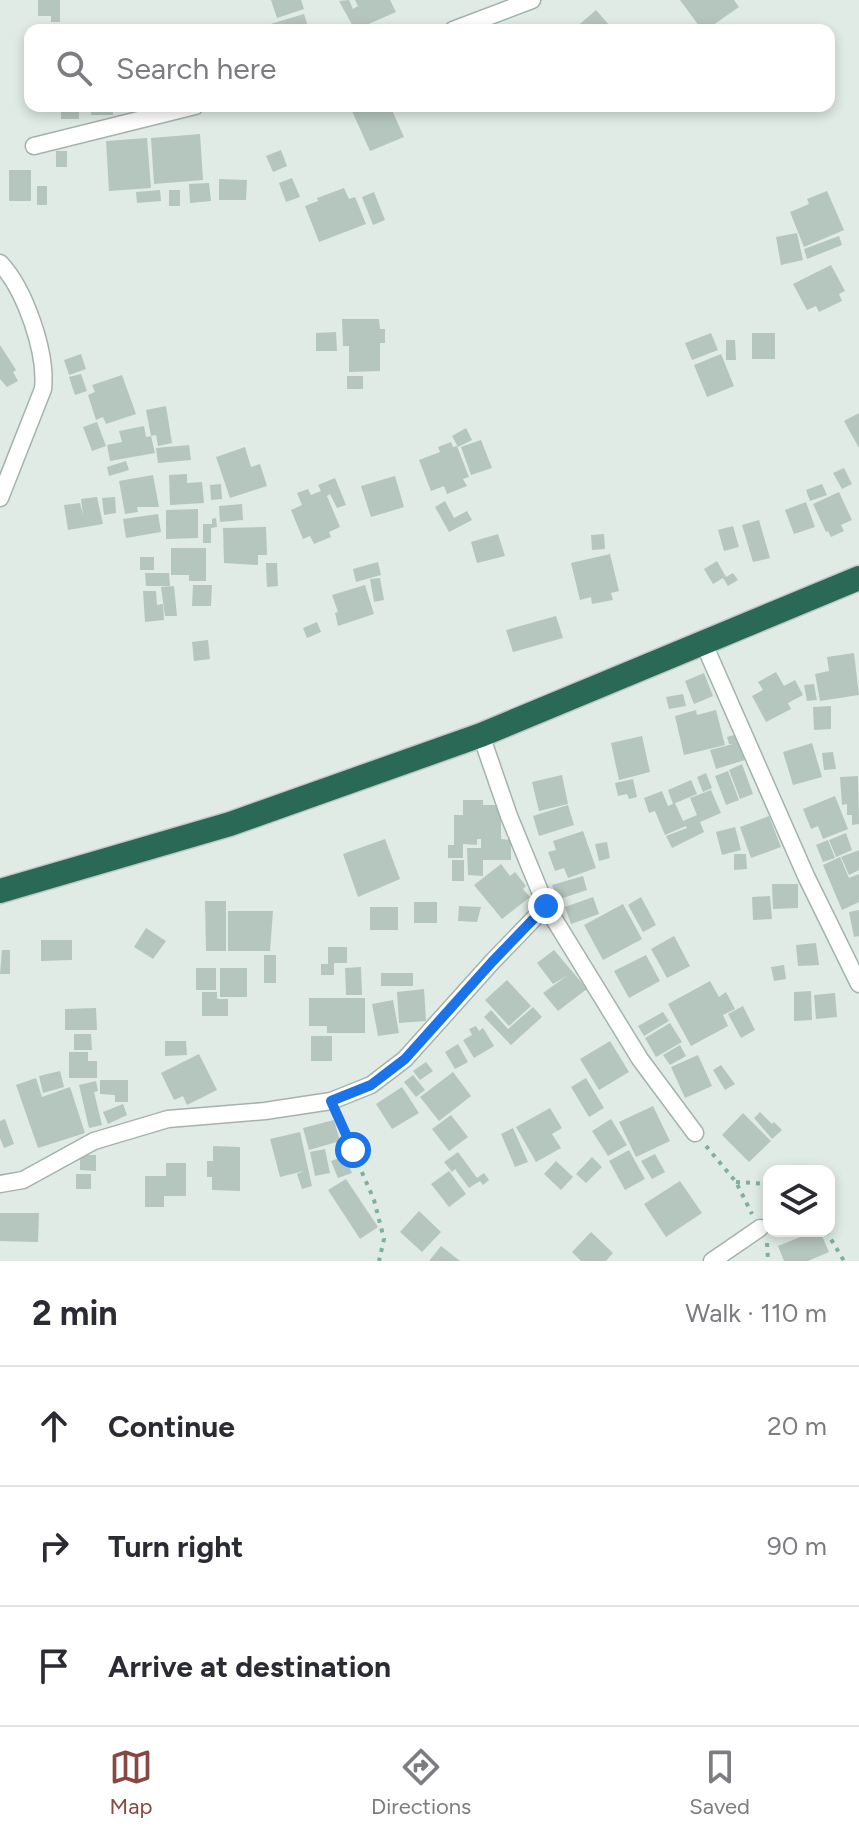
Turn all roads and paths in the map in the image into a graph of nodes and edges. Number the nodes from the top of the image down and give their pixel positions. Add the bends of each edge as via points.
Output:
1 (532, 0) edge
2 (469, 24) edge
3 (171, 112) edge
4 (34, 146) dead end
5 (0, 263) edge
6 (0, 498) edge
7 (859, 578) edge
8 (704, 644) junction
9 (481, 735) junction
10 (0, 891) edge
11 (546, 906) junction
12 (859, 984) edge
13 (331, 1101) junction
14 (695, 1133) joint
15 (736, 1182) junction
16 (0, 1184) edge
17 (763, 1184) edge
18 (760, 1228) junction
19 (830, 1237) edge
20 (379, 1261) edge
21 (712, 1261) edge
22 (768, 1261) edge
23 (844, 1261) edge

1 - 2 street
3 - 4 street
5 - 6 street via 29,313 44,377
7 - 8 highway
8 - 9 highway
8 - 12 street
9 - 10 highway via 230,824
9 - 11 street
11 - 13 street via 405,1059 371,1085
11 - 14 street via 640,1059
13 - 16 street via 168,1119 94,1141 23,1180
13 - 20 path via 374,1200 384,1239
14 - 15 path
15 - 17 path
15 - 18 path
18 - 21 street
18 - 22 path
19 - 23 path

